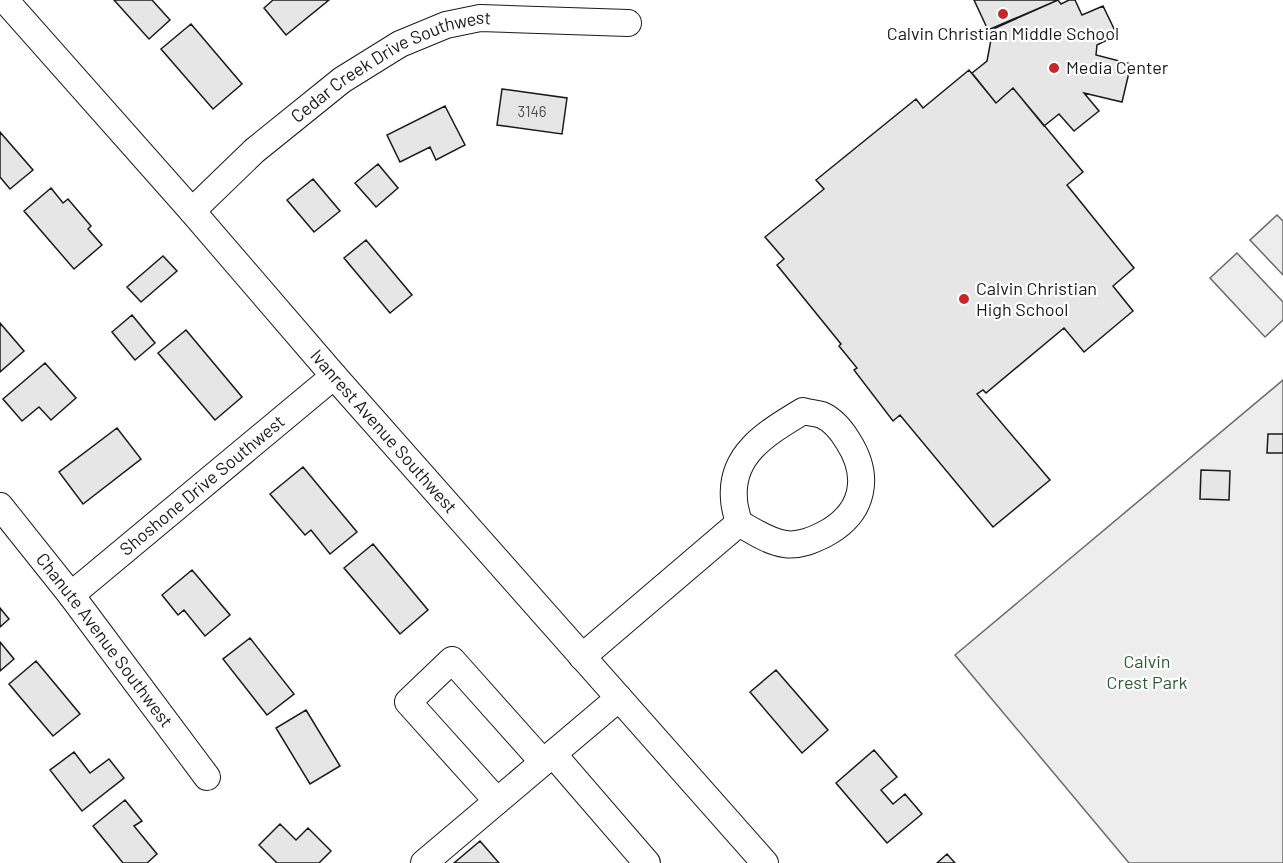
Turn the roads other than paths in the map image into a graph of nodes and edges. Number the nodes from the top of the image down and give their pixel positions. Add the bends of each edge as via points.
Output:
1 (5, 0) edge
2 (481, 9) edge
3 (627, 23) dead end
4 (192, 211) junction
5 (334, 376) junction
6 (0, 506) edge
7 (739, 523) junction
8 (71, 595) junction
9 (582, 657) junction
10 (619, 698) junction
11 (548, 758) junction
12 (207, 777) dead end
13 (497, 801) junction
14 (760, 861) edge
15 (424, 863) edge
16 (647, 863) edge

1 - 4 street, Ivanrest Avenue Southwest
2 - 3 street, Cedar Creek Drive Southwest
2 - 4 street, Cedar Creek Drive Southwest via 400,44 342,80 254,151
4 - 5 street, Ivanrest Avenue Southwest
5 - 8 street, Shoshone Drive Southwest
5 - 9 street, Ivanrest Avenue Southwest
6 - 8 street, Chanute Avenue Southwest
7 - 7 street via 785,544 810,542 838,527 853,510 862,484 860,465 841,429 821,415 803,411 749,449 736,474 734,499
7 - 9 street
8 - 12 street, Chanute Avenue Southwest
9 - 10 street, Ivanrest Avenue Southwest
10 - 11 street
10 - 14 street, Ivanrest Avenue Southwest
11 - 13 street
11 - 13 street via 452,660 408,702
11 - 16 street
13 - 15 street

